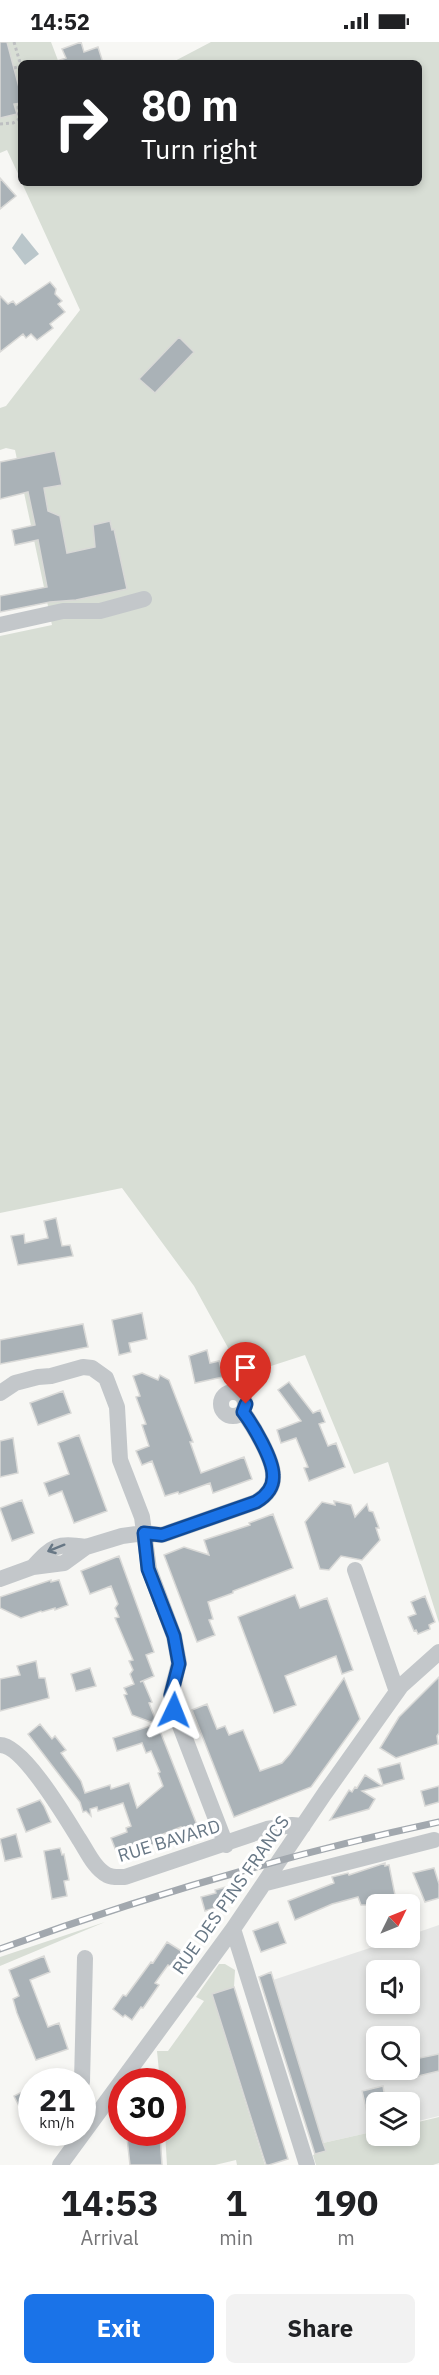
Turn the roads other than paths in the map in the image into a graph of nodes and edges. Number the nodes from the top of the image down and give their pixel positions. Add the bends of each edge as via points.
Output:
1 (144, 599) dead end
2 (0, 625) edge
3 (0, 1393) edge
4 (243, 1412) dead end
5 (144, 1533) junction
6 (355, 1570) dead end
7 (0, 1579) edge
8 (439, 1652) edge
9 (397, 1692) junction
10 (0, 1745) edge
11 (303, 1826) junction
12 (434, 1840) dead end
13 (226, 1845) junction
14 (266, 1883) junction
15 (233, 1929) junction
16 (85, 1958) dead end
17 (82, 2068) edge
18 (96, 2113) edge
19 (73, 2146) edge
20 (305, 2164) edge
21 (60, 2165) edge

1 - 2 street via 100,611 63,611
3 - 5 street via 15,1383 83,1367 100,1371 117,1407 120,1460 142,1517
4 - 5 street via 258,1433 273,1474 265,1496 162,1535
5 - 7 street via 86,1547 64,1563 33,1567
5 - 13 street via 148,1569 174,1636 179,1664 171,1695 174,1710
6 - 9 street
8 - 9 street, RUE DES PINS FRANCS
9 - 11 street, RUE DES PINS FRANCS
10 - 13 street, RUE BAVARD via 8,1745 22,1758 57,1803 94,1864 108,1876 125,1877
11 - 13 street, RUE BAVARD via 267,1829
11 - 14 street, RUE DES PINS FRANCS
12 - 14 street
14 - 15 street, RUE DES PINS FRANCS
15 - 18 street, RUE DES PINS FRANCS
15 - 20 street
16 - 17 street
19 - 21 street, RUE DES PINS FRANCS

